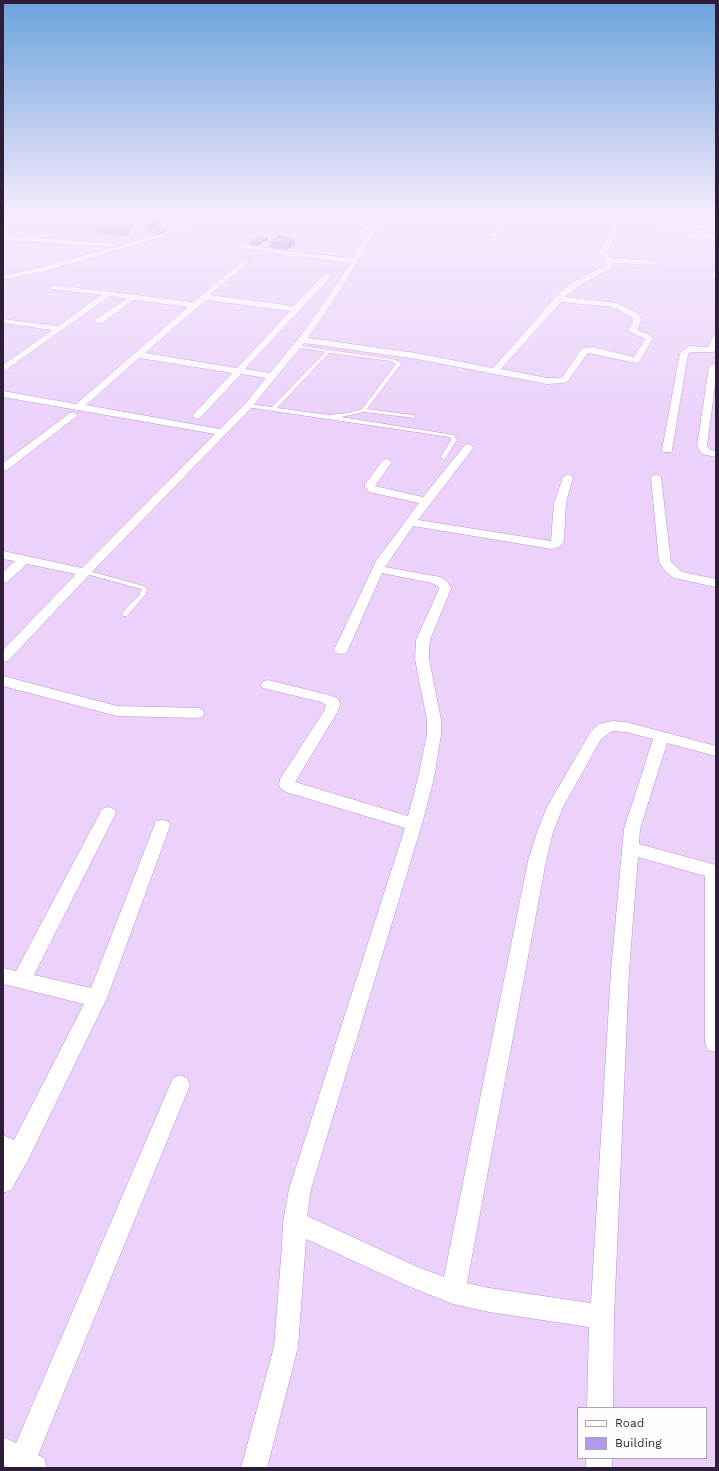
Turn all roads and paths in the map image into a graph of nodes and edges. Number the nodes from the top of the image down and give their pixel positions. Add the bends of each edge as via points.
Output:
1 (219, 284) edge
2 (320, 284) edge
3 (341, 284) edge
4 (577, 284) edge
5 (54, 287) dead end
6 (108, 294) junction
7 (133, 297) junction
8 (204, 297) junction
9 (558, 299) junction
10 (195, 305) junction
11 (296, 309) junction
12 (99, 321) dead end
13 (3, 322) edge
14 (60, 329) junction
15 (716, 338) edge
16 (299, 343) junction
17 (328, 350) junction
18 (713, 351) edge
19 (138, 355) junction
20 (636, 360) junction
21 (713, 367) dead end
22 (3, 369) edge
23 (240, 371) junction
24 (495, 371) junction
25 (630, 371) dead end
26 (272, 376) junction
27 (3, 394) edge
28 (248, 406) junction
29 (273, 409) junction
30 (364, 410) junction
31 (76, 411) junction
32 (197, 416) dead end
33 (413, 416) dead end
34 (329, 417) junction
35 (222, 432) junction
36 (469, 448) dead end
37 (667, 450) dead end
38 (716, 454) edge
39 (443, 458) dead end
40 (387, 462) dead end
41 (3, 468) edge
42 (568, 477) dead end
43 (656, 477) dead end
44 (426, 501) junction
45 (410, 522) junction
46 (3, 555) edge
47 (25, 559) junction
48 (378, 569) junction
49 (85, 572) junction
50 (3, 579) edge
51 (716, 583) edge
52 (126, 614) dead end
53 (341, 650) dead end
54 (3, 658) edge
55 (3, 681) edge
56 (268, 685) dead end
57 (197, 713) dead end
58 (661, 737) junction
59 (716, 751) edge
60 (108, 813) dead end
61 (414, 824) junction
62 (162, 826) dead end
63 (631, 848) junction
64 (715, 872) edge
65 (12, 978) edge
66 (97, 998) junction
67 (715, 1043) edge
68 (180, 1085) dead end
69 (11, 1150) edge
70 (3, 1182) edge
71 (294, 1222) junction
72 (453, 1292) junction
73 (602, 1317) junction
74 (600, 1407) edge
75 (20, 1460) edge
76 (254, 1468) edge

1 - 8 street
2 - 11 street
3 - 16 street
4 - 9 street
5 - 6 street
6 - 7 street
6 - 14 street
7 - 10 street
7 - 12 street
8 - 10 street
8 - 11 street
9 - 20 street via 608,303 634,315 637,318 632,331 649,339
9 - 24 street
10 - 19 street
11 - 23 street
13 - 14 street
14 - 22 street
15 - 18 street
16 - 17 lane
16 - 24 street via 416,356
16 - 26 street
17 - 29 lane
17 - 30 lane via 400,363
18 - 37 street via 689,349 684,353
19 - 23 street
19 - 31 street
20 - 24 street via 585,350 565,378 555,381
20 - 25 street
21 - 38 street via 702,446 706,452
23 - 26 street
23 - 32 street
26 - 28 street
27 - 31 street
28 - 29 lane
28 - 35 street
29 - 34 lane
30 - 33 lane
30 - 34 lane
31 - 35 street
31 - 41 street
34 - 39 lane via 452,436 454,440
35 - 49 street
36 - 44 street
40 - 44 street via 370,487 373,490
42 - 45 street via 560,503 558,540 552,545
43 - 51 street via 665,562 678,574
44 - 45 street
45 - 48 street
46 - 47 street
47 - 49 street
47 - 50 street
48 - 53 street
48 - 61 street via 436,580 443,584 445,589 423,640 422,659 434,720 434,734
49 - 52 lane via 142,586 144,594
49 - 54 street
55 - 57 street via 117,711
56 - 61 street via 324,698 332,701 333,705 332,711 288,779 287,785
58 - 59 street
58 - 63 street via 632,829
58 - 72 street via 626,727 604,728 596,735 558,801 545,832 537,861
60 - 65 street
61 - 71 street via 300,1189
62 - 66 street
63 - 64 street
63 - 73 street via 620,971
64 - 67 street
65 - 66 street
66 - 69 street
68 - 75 street
69 - 70 street
71 - 72 street via 416,1278
71 - 76 street via 286,1347
72 - 73 street
73 - 74 street

